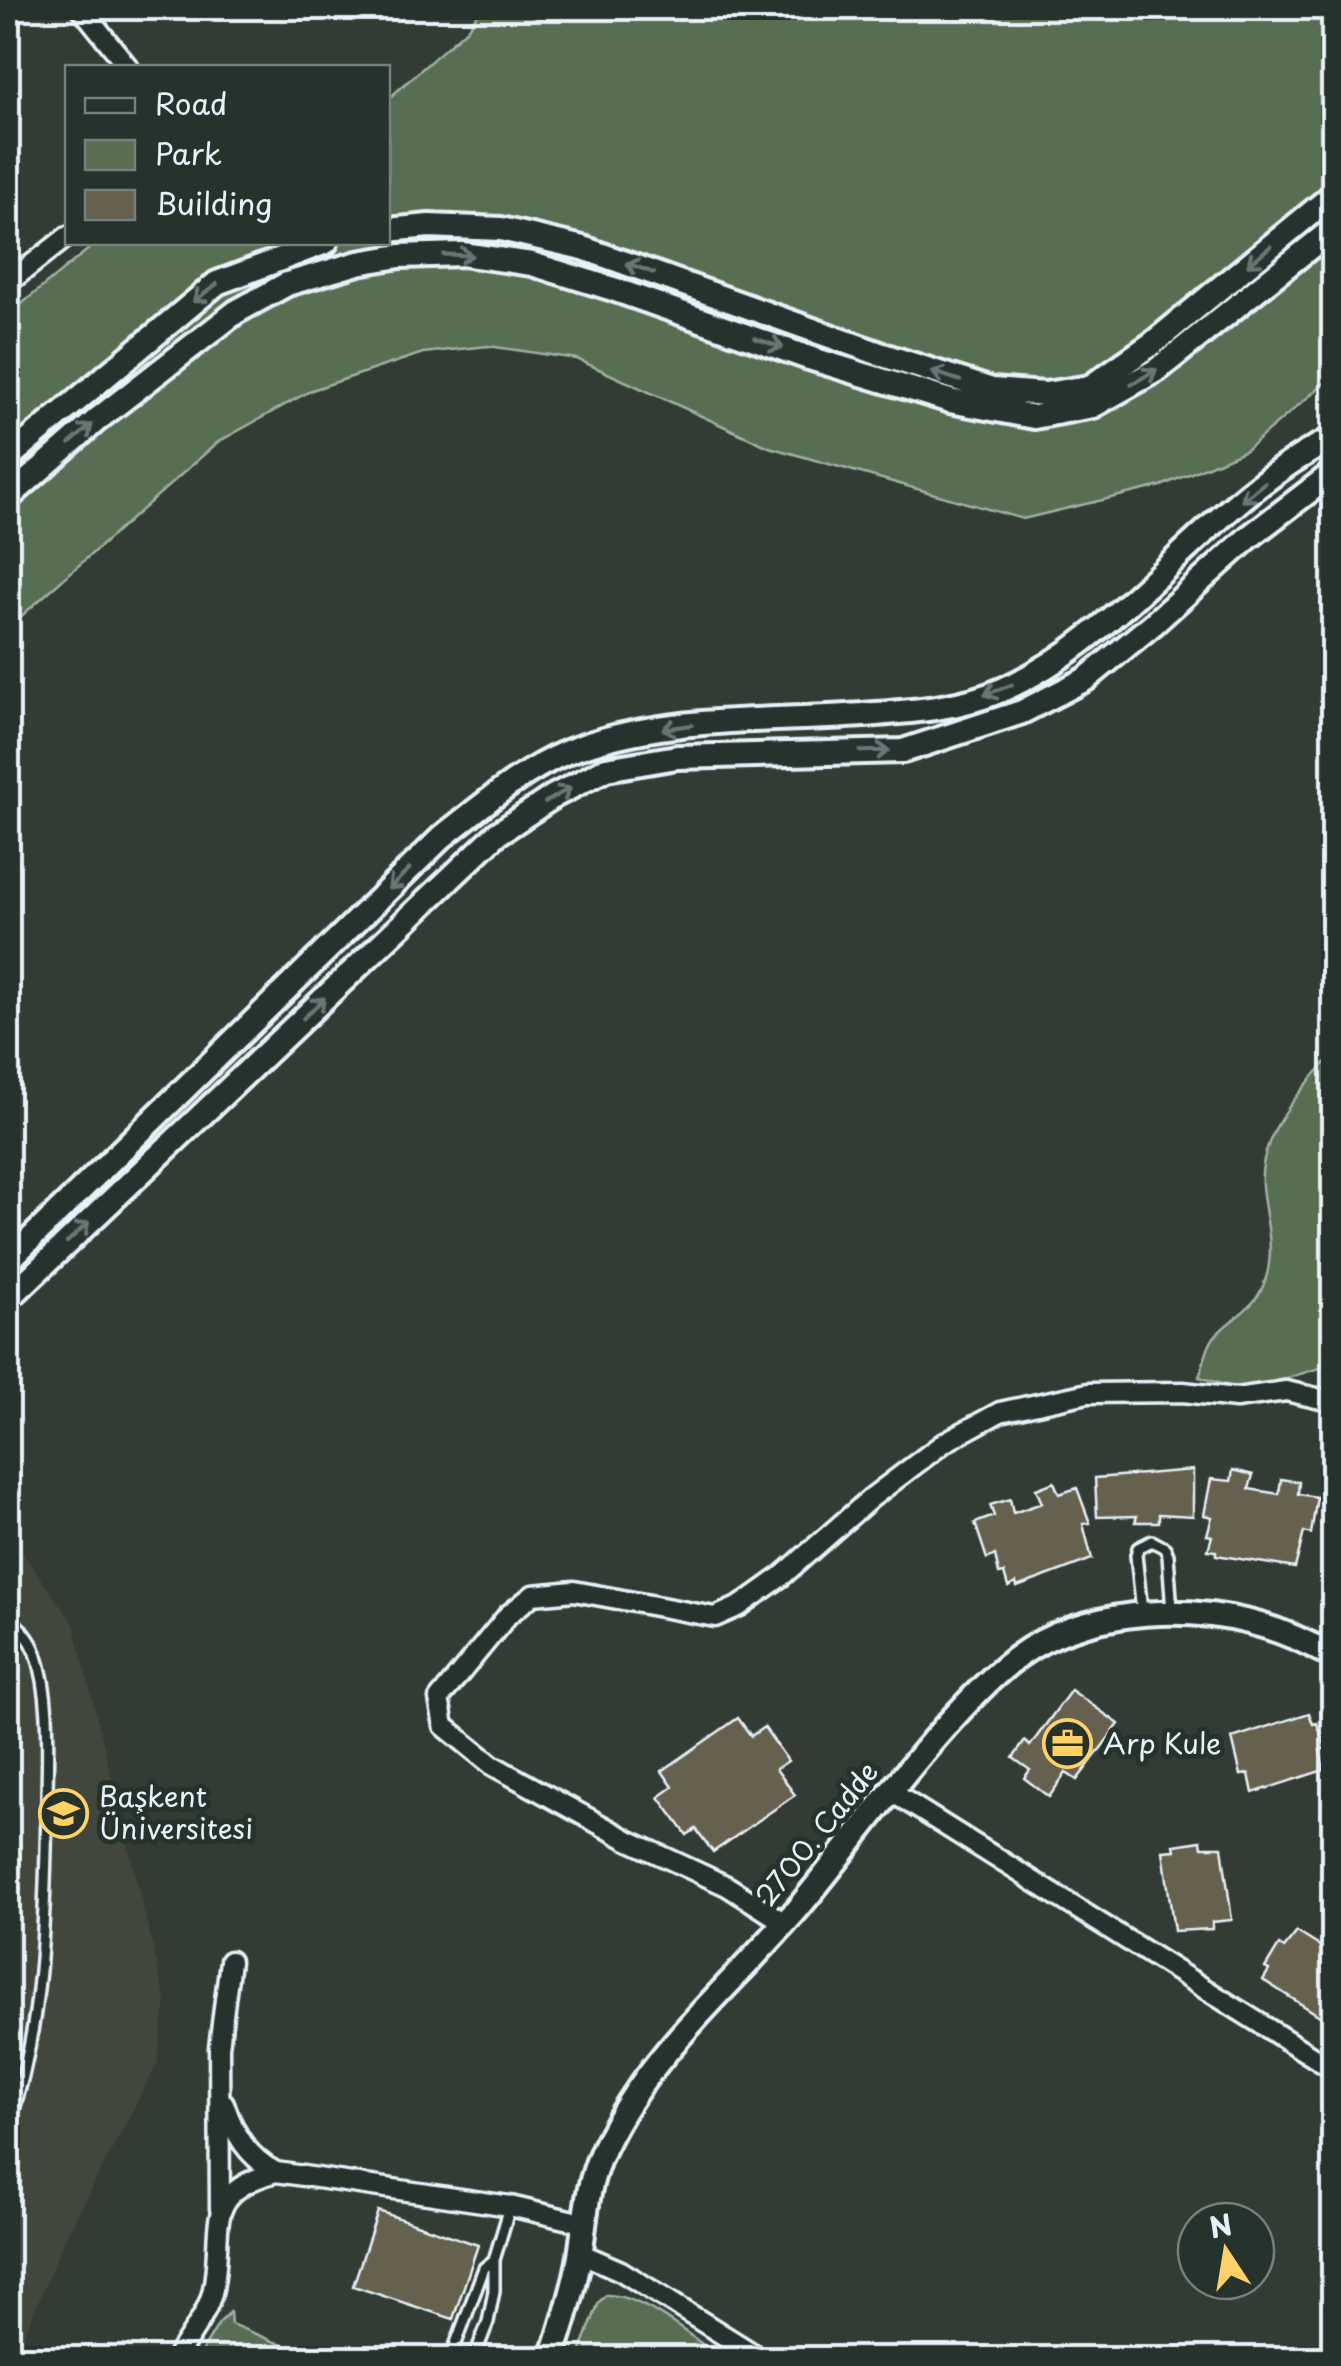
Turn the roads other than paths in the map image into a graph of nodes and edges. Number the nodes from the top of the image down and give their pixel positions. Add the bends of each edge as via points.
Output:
1 (81, 8) edge
2 (128, 65) edge
3 (1334, 194) edge
4 (1334, 228) edge
5 (390, 230) edge
6 (65, 238) edge
7 (318, 245) edge
8 (8, 284) edge
9 (1334, 438) edge
10 (8, 458) edge
11 (1334, 472) edge
12 (8, 498) edge
13 (8, 1261) edge
14 (8, 1299) edge
15 (1334, 1402) edge
16 (1172, 1612) junction
17 (1142, 1614) junction
18 (8, 1618) edge
19 (1334, 1657) edge
20 (890, 1791) junction
21 (785, 1923) junction
22 (230, 1962) dead end
23 (1334, 2070) edge
24 (219, 2074) junction
25 (8, 2128) edge
26 (276, 2172) junction
27 (510, 2206) junction
28 (220, 2209) junction
29 (582, 2223) junction
30 (580, 2253) junction
31 (494, 2260) junction
32 (452, 2357) edge
33 (176, 2358) edge
34 (474, 2358) edge
35 (552, 2358) edge
36 (760, 2358) edge

1 - 2 street
3 -> 5 street via 1090,386 1045,394 956,379 584,248 501,229
12 -> 4 street via 236,312 288,284 358,263 462,254 532,264 933,396 1034,417 1093,406 1157,370
6 - 8 street
7 -> 10 street via 218,283
9 -> 13 street via 1296,456 1199,535 1067,656 1000,691 930,710 635,732 568,752 520,776 442,837
14 -> 11 street via 497,834 554,796 606,768 677,758 902,750 1022,712 1086,679
15 - 21 street via 1286,1392 1236,1398 1088,1392 1000,1412 945,1442 782,1576 715,1618 574,1591 533,1595 508,1615 438,1700 444,1726 492,1765 728,1886
16 - 17 street, 2700. Cadde
16 - 17 lane via 1168,1555 1152,1541 1136,1555
16 - 19 street, 2700. Cadde via 1261,1623
17 - 20 street, 2700. Cadde via 1043,1640 1008,1664
18 - 25 lane via 36,1653 48,1756 45,1928 30,2044
20 - 21 street, 2700. Cadde
20 - 23 street
21 - 29 street, 2700. Cadde via 628,2100 602,2150
22 - 24 street
24 - 26 street via 242,2145
24 - 28 street
26 - 27 street
26 - 28 street via 248,2180
27 - 29 street
27 - 31 lane
28 - 33 street via 212,2291
29 - 30 street, 2700. Cadde
30 - 35 street, 2700. Cadde
30 - 36 street via 621,2271
31 - 32 lane via 484,2268
31 - 34 lane via 488,2322

